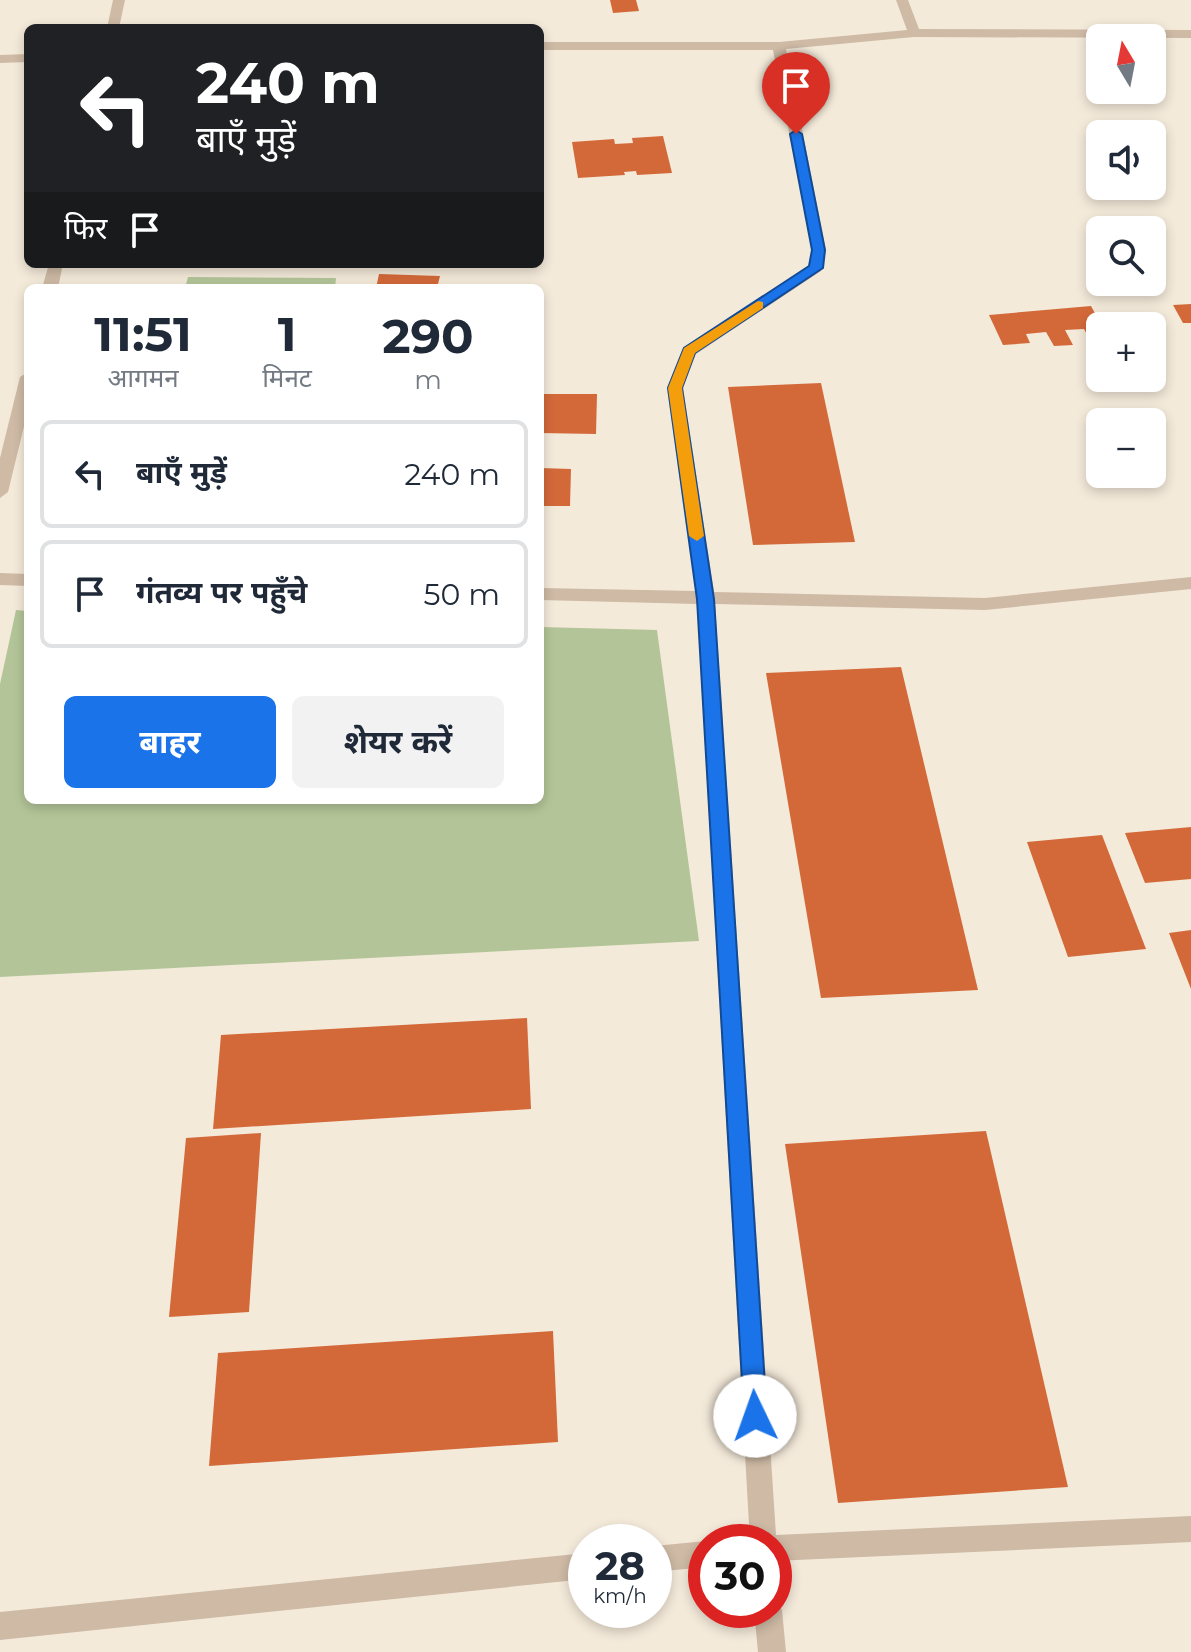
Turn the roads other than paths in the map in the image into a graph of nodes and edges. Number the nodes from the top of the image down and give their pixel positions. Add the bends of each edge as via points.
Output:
1 (119, 0) edge
2 (902, 0) edge
3 (114, 24) edge
4 (914, 33) junction
5 (1191, 34) edge
6 (544, 46) edge
7 (779, 46) junction
8 (24, 58) edge
9 (0, 59) edge
10 (24, 393) edge
11 (0, 492) edge
12 (0, 579) edge
13 (24, 580) edge
14 (1191, 583) edge
15 (544, 594) edge
16 (706, 599) junction
17 (762, 1524) edge
18 (1191, 1529) edge
19 (792, 1547) edge
20 (568, 1568) edge
21 (0, 1626) edge
22 (770, 1628) edge
23 (772, 1652) edge

1 - 3 street
2 - 4 street
4 - 5 street
4 - 7 street
6 - 7 street
7 - 16 street via 819,250 816,268 689,351 675,388
8 - 9 street
10 - 11 street
12 - 13 street
14 - 16 street via 985,604
15 - 16 street
16 - 17 street
18 - 19 street
20 - 21 street
22 - 23 street

